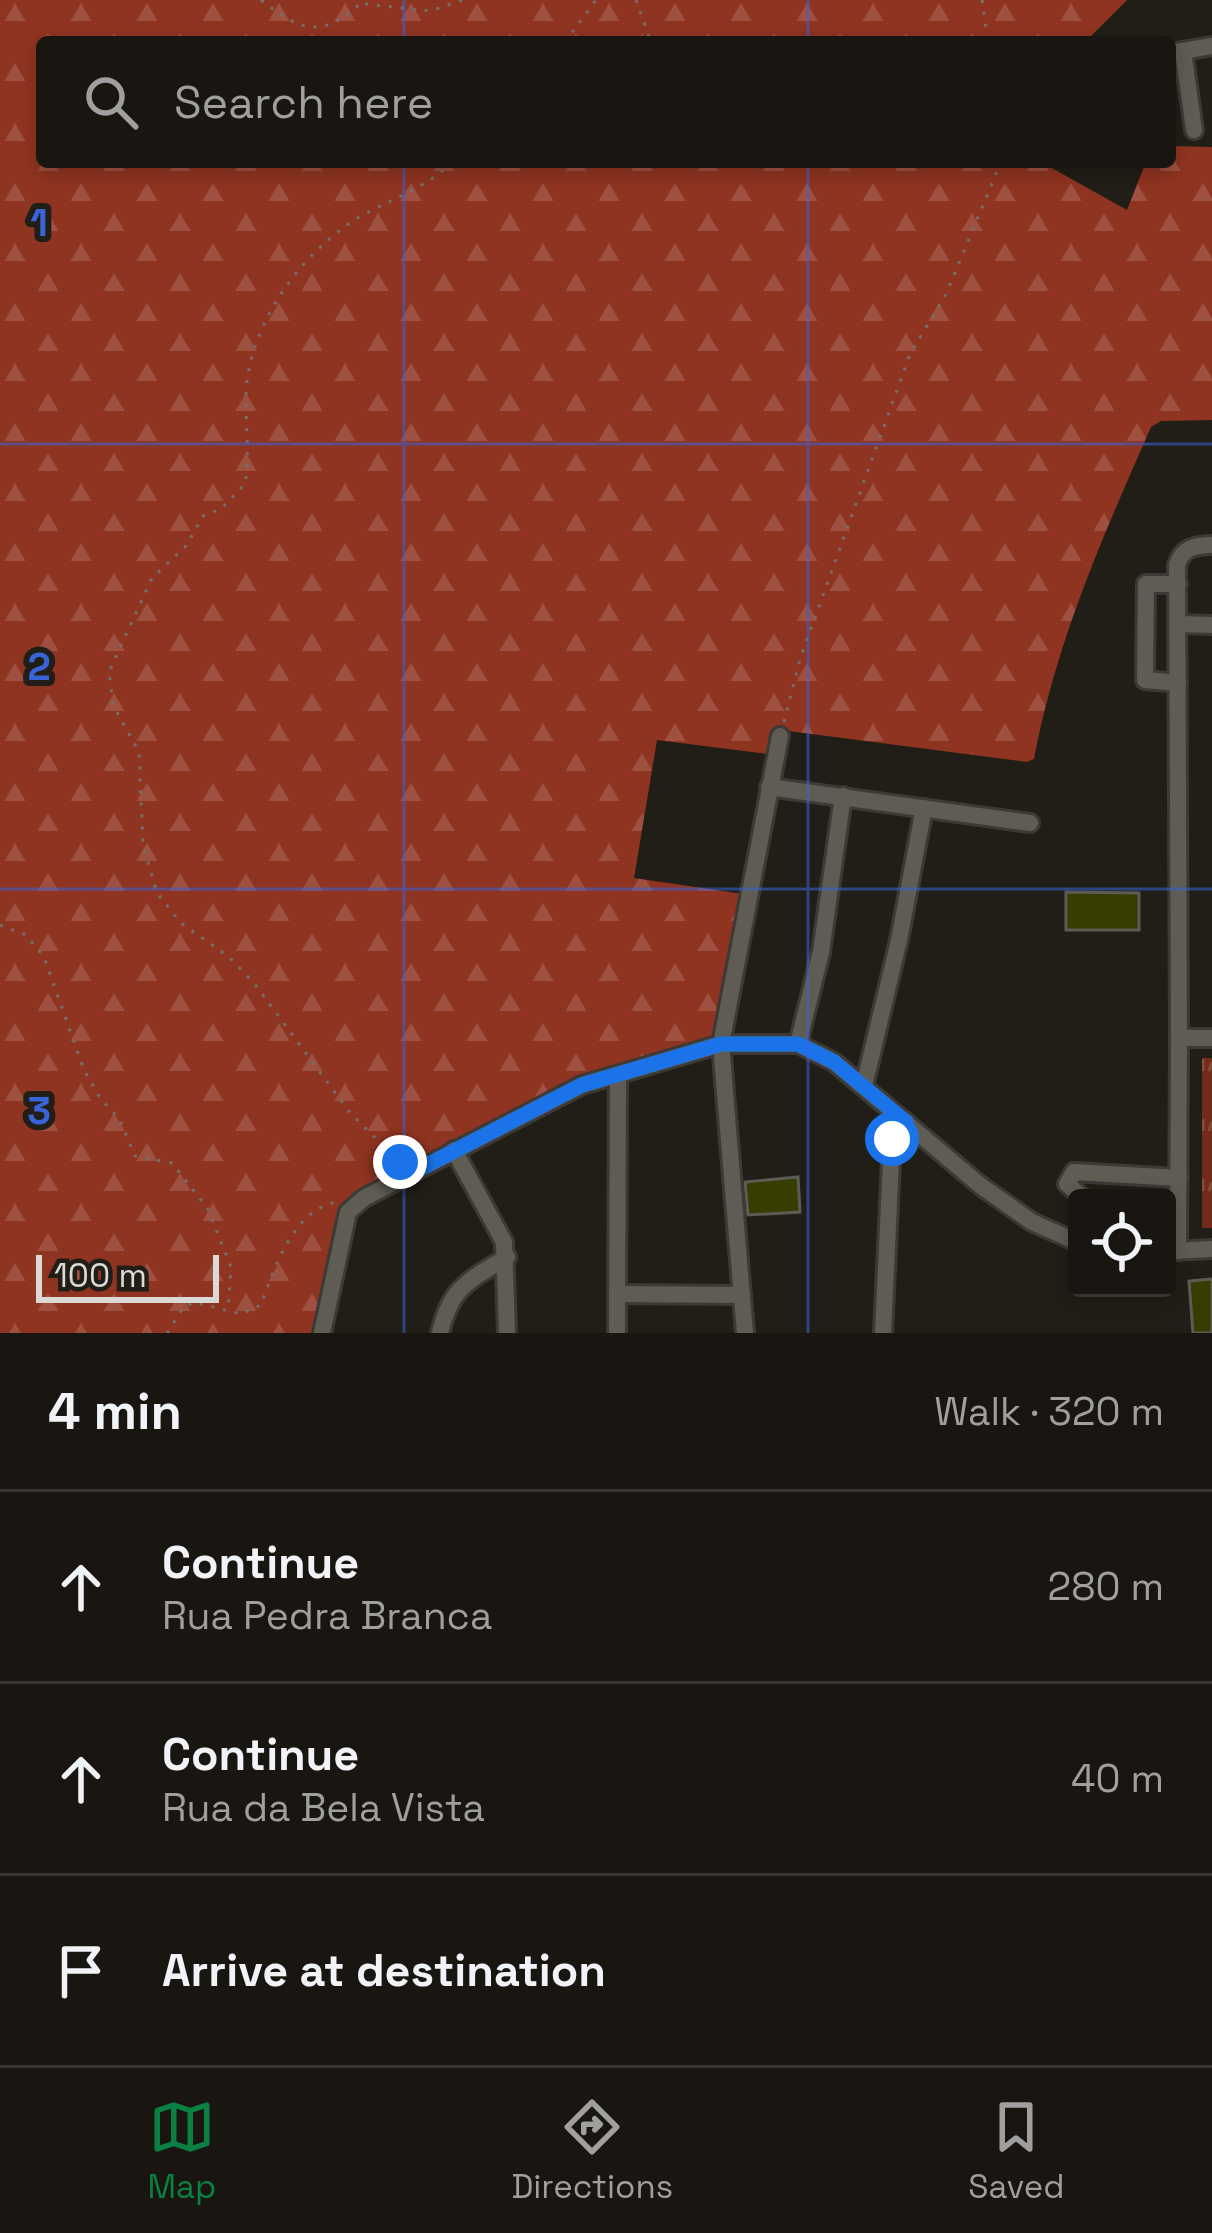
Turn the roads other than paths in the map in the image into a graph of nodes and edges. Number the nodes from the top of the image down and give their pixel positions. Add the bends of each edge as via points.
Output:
1 (1212, 46) edge
2 (1194, 130) dead end
3 (1212, 544) edge
4 (1178, 584) junction
5 (1179, 625) junction
6 (1212, 625) edge
7 (1178, 682) junction
8 (780, 736) road end
9 (769, 788) junction
10 (843, 796) junction
11 (924, 808) junction
12 (1030, 823) dead end
13 (1179, 1038) junction
14 (1212, 1038) edge
15 (721, 1044) junction
16 (798, 1044) junction
17 (618, 1075) junction
18 (864, 1086) junction
19 (906, 1122) junction
20 (454, 1150) junction
21 (1179, 1178) junction
22 (1073, 1189) edge
23 (1176, 1194) edge
24 (1068, 1238) edge
25 (1212, 1249) edge
26 (1176, 1251) edge
27 (507, 1256) junction
28 (617, 1294) junction
29 (742, 1295) junction
30 (322, 1333) edge
31 (440, 1333) edge
32 (507, 1333) edge
33 (617, 1333) edge
34 (745, 1333) edge
35 (883, 1333) edge

1 - 2 street via 1179,52
3 - 4 street via 1181,554
4 - 5 street
4 - 7 street via 1146,584 1145,680
5 - 6 street
5 - 7 street
7 - 13 street
8 - 9 street
9 - 10 street
9 - 15 street
10 - 11 street
10 - 16 street via 821,952
11 - 12 street
11 - 18 street
13 - 14 street
13 - 21 street
15 - 16 street
15 - 17 street
15 - 29 street
16 - 18 street
17 - 20 street via 553,1097
17 - 28 street
18 - 19 street
19 - 24 street via 981,1186
19 - 35 street via 892,1139
20 - 27 street
20 - 30 street via 348,1212
21 - 22 street via 1074,1172 1067,1184
21 - 23 street
25 - 26 street
27 - 31 street via 458,1288
27 - 32 street
28 - 29 street
28 - 33 street
29 - 34 street

